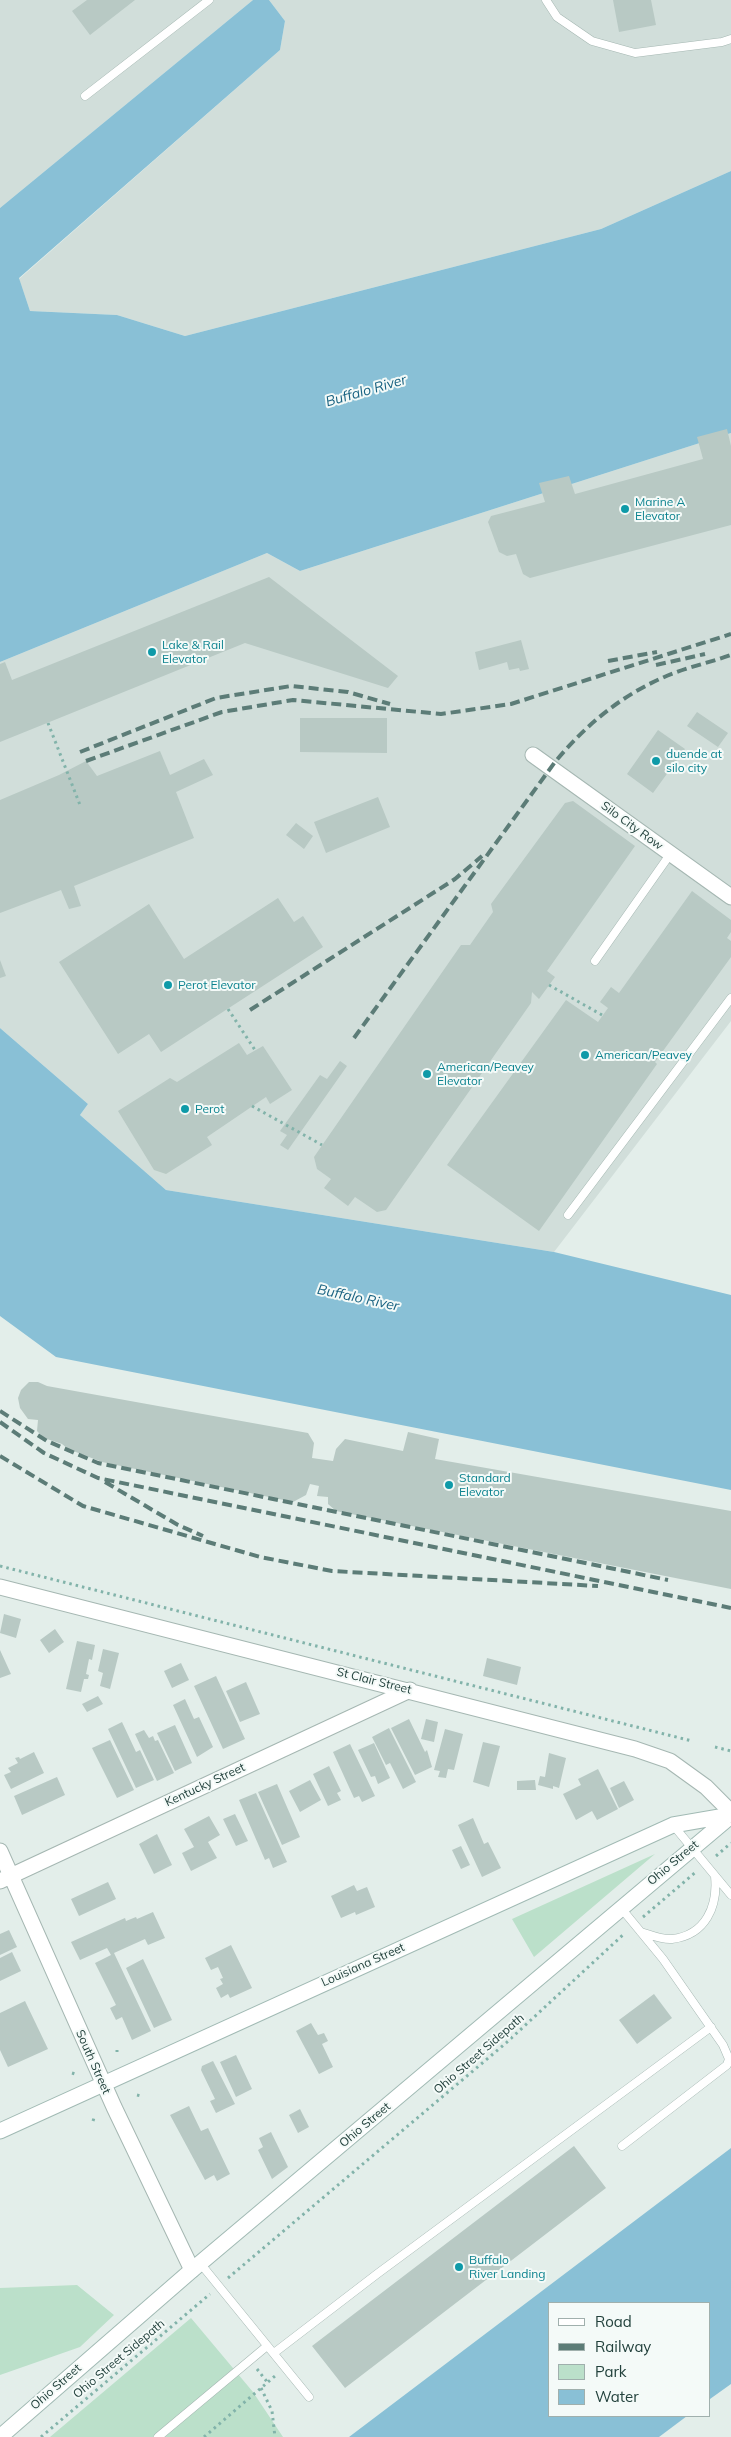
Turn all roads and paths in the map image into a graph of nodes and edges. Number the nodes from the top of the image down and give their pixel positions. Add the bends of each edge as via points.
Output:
1 (209, 0) edge
2 (546, 0) edge
3 (731, 39) edge
4 (86, 96) dead end
5 (48, 723) dead end
6 (533, 754) dead end
7 (80, 805) dead end
8 (671, 853) junction
9 (731, 898) edge
10 (595, 961) dead end
11 (550, 985) dead end
12 (731, 998) edge
13 (228, 1008) dead end
14 (602, 1015) dead end
15 (255, 1050) dead end
16 (252, 1106) dead end
17 (322, 1145) dead end
18 (568, 1214) dead end
19 (0, 1566) edge
20 (0, 1587) edge
21 (410, 1690) junction
22 (692, 1741) dead end
23 (715, 1748) dead end
24 (731, 1752) edge
25 (731, 1814) edge
26 (673, 1824) junction
27 (731, 1843) edge
28 (692, 1847) junction
29 (0, 1851) edge
30 (706, 1864) junction
31 (715, 1876) junction
32 (6, 1878) edge
33 (729, 1890) edge
34 (620, 1908) junction
35 (635, 1924) junction
36 (642, 1932) junction
37 (711, 2027) junction
38 (103, 2084) junction
39 (0, 2131) edge
40 (622, 2146) dead end
41 (196, 2266) junction
42 (234, 2273) dead end
43 (208, 2296) dead end
44 (268, 2346) junction
45 (274, 2354) junction
46 (257, 2369) dead end
47 (276, 2376) dead end
48 (268, 2383) junction
49 (261, 2388) junction
50 (309, 2397) dead end
51 (0, 2437) edge
52 (41, 2437) edge
53 (158, 2437) edge
54 (204, 2437) edge
55 (275, 2437) edge

1 - 4 lane
2 - 3 lane via 557,17 592,41 635,52
5 - 7 path
6 - 8 street, Silo City Row
8 - 9 street, Silo City Row
8 - 10 lane
11 - 14 path
12 - 18 lane
13 - 15 path
16 - 17 path
19 - 22 path, St Clair Street
20 - 21 street, St Clair Street
21 - 25 street, St Clair Street via 670,1761 706,1787
21 - 32 street, Kentucky Street
23 - 24 path
25 - 26 street, Louisiana Street
25 - 28 street, Ohio Street
26 - 28 lane
26 - 38 street, Louisiana Street
27 - 30 path, Ohio Street Sidepath
28 - 30 lane
28 - 34 street, Ohio Street
29 - 32 street, South Street
30 - 31 lane
30 - 35 path, Ohio Street Sidepath
31 - 33 lane
31 - 36 lane via 716,1901 702,1925 671,1940
32 - 38 street, South Street
34 - 35 lane
34 - 41 street, Ohio Street
35 - 36 lane
35 - 42 path, Ohio Street Sidepath via 506,2043
36 - 37 lane
37 - 40 lane via 724,2045 729,2059 727,2065
37 - 45 lane
38 - 39 street, Louisiana Street
38 - 41 street, South Street
41 - 44 lane
41 - 51 street, Ohio Street
43 - 52 path, Ohio Street Sidepath
44 - 45 lane
44 - 53 lane
45 - 50 lane
46 - 48 path
47 - 48 path
48 - 49 path
49 - 54 path
49 - 55 path via 272,2411

